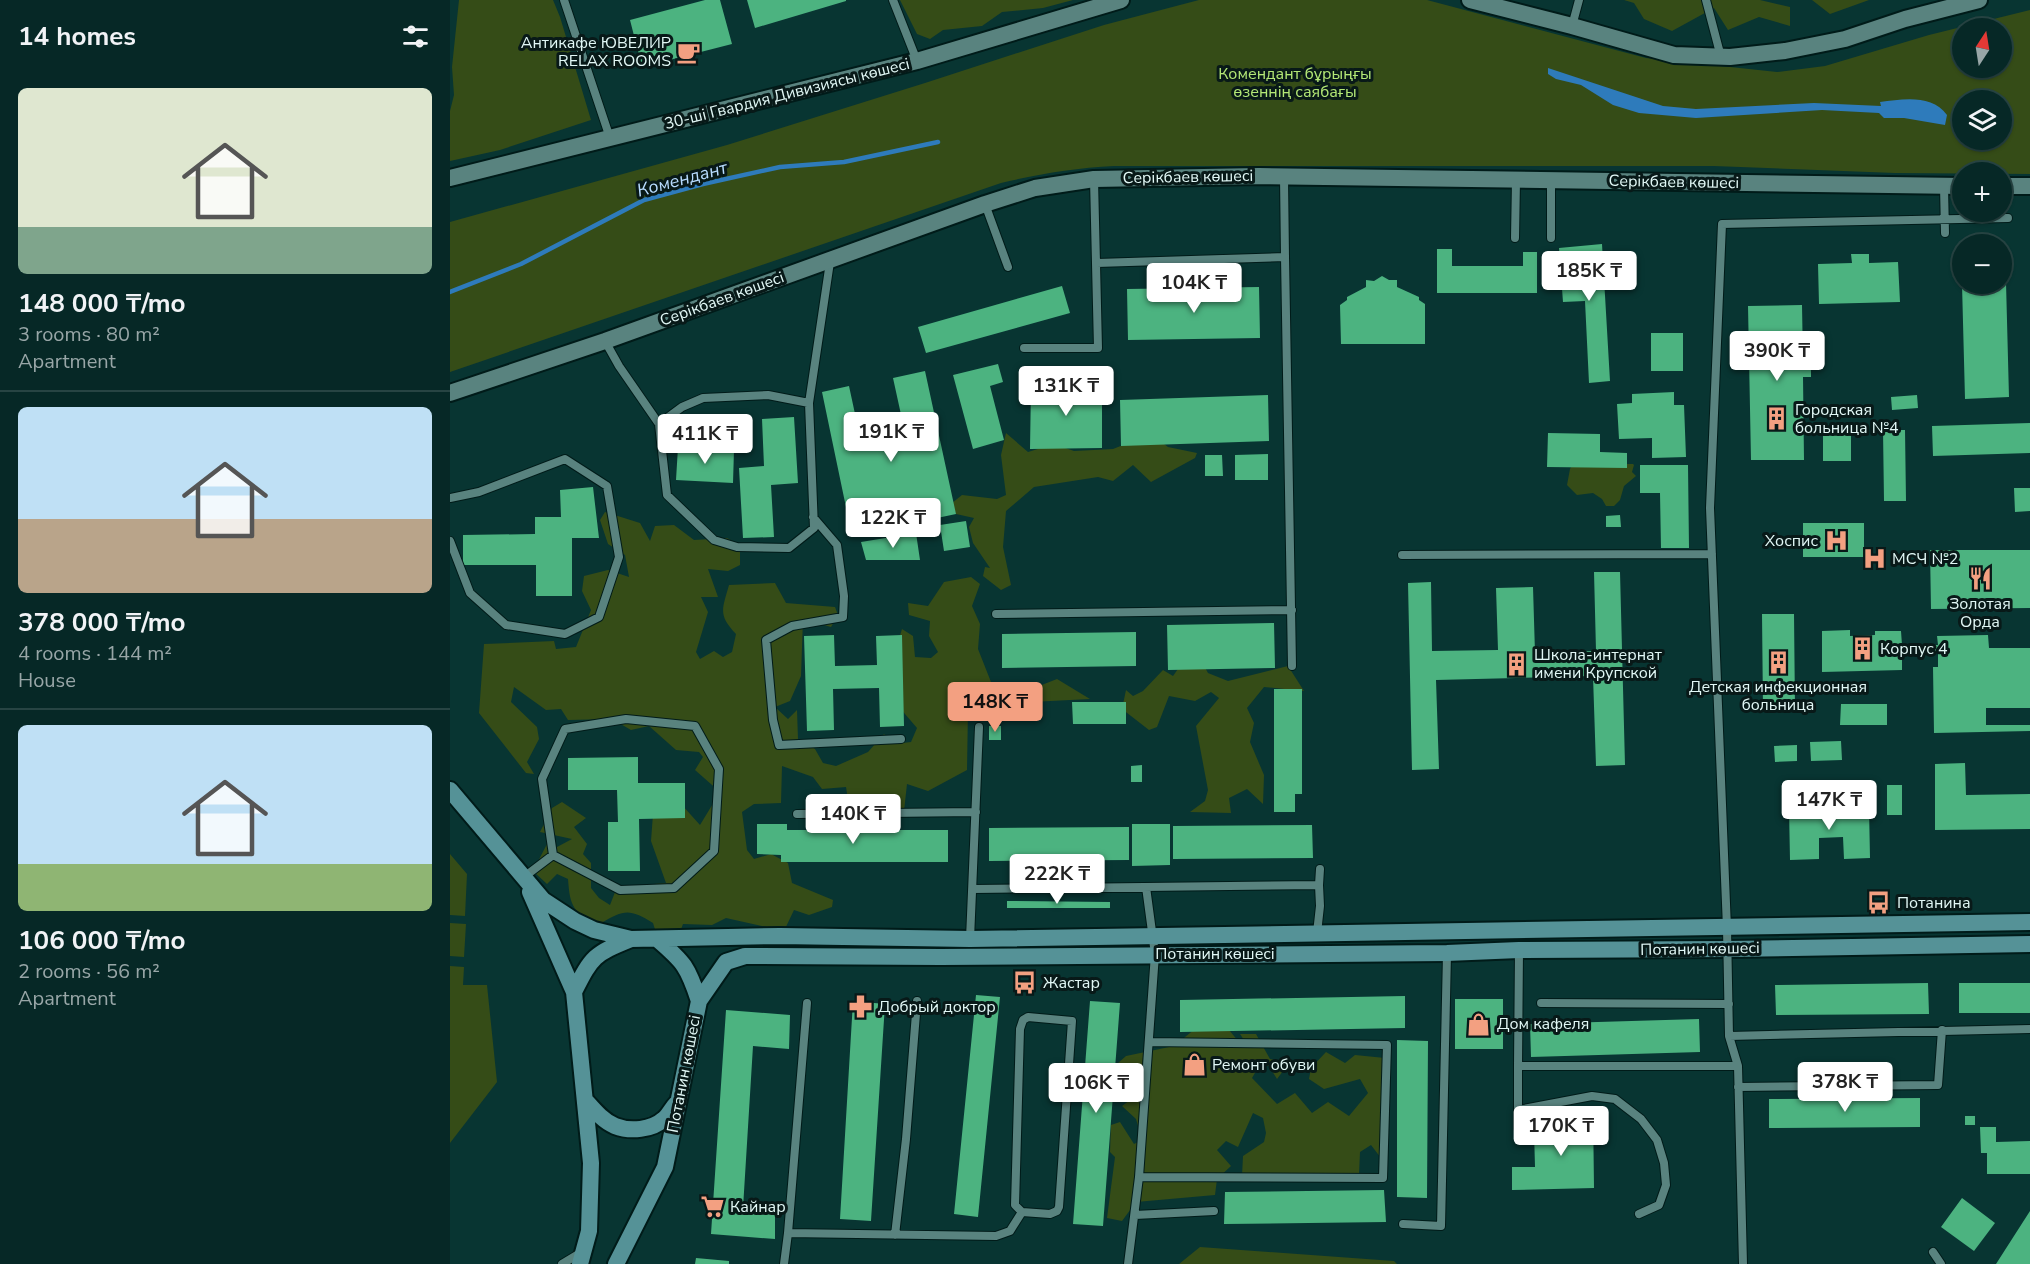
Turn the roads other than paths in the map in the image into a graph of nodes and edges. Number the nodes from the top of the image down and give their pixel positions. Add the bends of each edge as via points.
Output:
1 (564, 0) edge
2 (893, 0) edge
3 (1121, 0) edge
4 (1579, 0) edge
5 (1706, 0) edge
6 (1935, 0) edge
7 (1978, 0) edge
8 (1481, 1) edge
9 (1905, 19) junction
10 (1572, 26) junction
11 (1721, 57) junction
12 (917, 61) junction
13 (610, 138) junction
14 (1284, 177) junction
15 (450, 178) edge
16 (1094, 179) junction
17 (1516, 180) junction
18 (1551, 180) junction
19 (1944, 186) junction
20 (1952, 186) edge
21 (2012, 186) edge
22 (2030, 186) edge
23 (985, 204) junction
24 (1944, 219) junction
25 (1952, 219) edge
26 (1945, 233) dead end
27 (1515, 238) dead end
28 (1551, 238) dead end
29 (1285, 257) junction
30 (830, 260) junction
31 (1098, 264) junction
32 (1008, 267) dead end
33 (605, 341) junction
34 (1024, 348) dead end
35 (450, 393) edge
36 (809, 404) junction
37 (659, 424) junction
38 (450, 498) edge
39 (813, 517) junction
40 (450, 541) edge
41 (1712, 554) junction
42 (1402, 555) dead end
43 (1292, 610) junction
44 (996, 614) dead end
45 (1292, 666) dead end
46 (979, 727) dead end
47 (901, 739) dead end
48 (450, 790) edge
49 (976, 812) junction
50 (796, 814) dead end
51 (553, 855) junction
52 (1320, 868) dead end
53 (524, 877) junction
54 (1319, 885) junction
55 (1146, 887) junction
56 (973, 889) junction
57 (2030, 922) edge
58 (1727, 928) junction
59 (1317, 934) junction
60 (1154, 937) junction
61 (631, 939) junction
62 (657, 939) junction
63 (970, 939) junction
64 (2030, 944) edge
65 (1728, 949) junction
66 (1519, 950) junction
67 (1447, 953) junction
68 (1155, 954) junction
69 (574, 992) junction
70 (699, 1001) junction
71 (917, 1001) dead end
72 (807, 1003) dead end
73 (1541, 1003) dead end
74 (1729, 1004) junction
75 (2030, 1029) edge
76 (1942, 1030) junction
77 (1729, 1036) junction
78 (1149, 1042) junction
79 (1518, 1066) junction
80 (1738, 1066) junction
81 (1738, 1087) junction
82 (680, 1098) junction
83 (586, 1101) junction
84 (1518, 1110) junction
85 (1518, 1128) dead end
86 (1139, 1178) junction
87 (1214, 1211) dead end
88 (1022, 1212) junction
89 (1639, 1214) dead end
90 (1135, 1215) junction
91 (1403, 1224) dead end
92 (788, 1233) junction
93 (895, 1235) junction
94 (1933, 1252) dead end
95 (582, 1258) edge
96 (562, 1264) edge
97 (616, 1264) edge
98 (784, 1264) edge
99 (1128, 1264) edge
100 (1743, 1264) edge
101 (1941, 1264) edge

1 - 13 lane
2 - 12 lane
3 - 12 street, 30-ші Гвардия Дивизиясы көшесі
4 - 10 lane
5 - 11 lane
6 - 9 street
7 - 9 street
8 - 10 street
9 - 11 street via 1835,41
10 - 11 street via 1674,55
12 - 13 street, 30-ші Гвардия Дивизиясы көшесі
13 - 15 street, 30-ші Гвардия Дивизиясы көшесі
14 - 16 street, Серікбаев көшесі
14 - 17 street, Серікбаев көшесі
14 - 29 lane
16 - 23 street, Серікбаев көшесі via 1035,188
16 - 31 lane
17 - 18 street, Серікбаев көшесі
17 - 27 lane
18 - 19 street, Серікбаев көшесі
18 - 28 lane
19 - 20 street, Серікбаев көшесі
19 - 24 lane
21 - 22 street
23 - 30 street, Серікбаев көшесі
23 - 32 lane
24 - 25 lane
24 - 26 lane
24 - 41 lane via 1722,224 1710,508
29 - 31 lane
29 - 43 lane
30 - 33 street, Серікбаев көшесі
30 - 36 lane
31 - 34 lane via 1098,348
33 - 35 street, Серікбаев көшесі
33 - 37 lane
36 - 37 lane via 768,394 703,398
36 - 39 lane
37 - 39 lane via 667,495 714,540 737,547 789,548 813,528
38 - 40 lane via 479,492 566,459 607,486 619,557 599,617 565,634 506,625 470,593
39 - 47 lane via 837,545 843,617 792,626 766,640 779,745
41 - 42 lane
41 - 58 lane
43 - 44 lane
43 - 45 lane
46 - 49 lane
48 - 53 main road
49 - 50 lane
49 - 56 lane
51 - 51 lane via 620,890 674,888 714,851 719,770 695,726 626,719 565,729 542,779
51 - 53 lane
52 - 54 lane
53 - 61 main road via 543,900 574,921
53 - 69 main road
54 - 55 lane
54 - 59 lane
55 - 56 lane
55 - 60 lane
56 - 63 lane
57 - 58 main road, Потанин көшесі
58 - 59 main road, Потанин көшесі
58 - 65 lane
59 - 60 main road, Потанин көшесі
60 - 63 main road, Потанин көшесі
60 - 68 lane
61 - 62 main road, Потанин көшесі
61 - 69 main road via 602,950 587,965
62 - 63 main road, Потанин көшесі
62 - 70 main road via 681,960 691,975
64 - 65 main road, Потанин көшесі
65 - 66 main road, Потанин көшесі
65 - 74 lane
66 - 67 main road, Потанин көшесі
66 - 79 lane
67 - 68 main road, Потанин көшесі
67 - 91 lane via 1441,1226
68 - 70 main road, Потанин көшесі via 745,956 726,962
68 - 78 lane
69 - 83 main road
70 - 82 main road, Потанин көшесі
71 - 93 lane
72 - 92 lane
73 - 74 lane
74 - 77 lane
75 - 76 lane
76 - 77 lane
76 - 81 lane via 1938,1085
77 - 80 lane
78 - 86 lane
78 - 86 lane via 1387,1045 1383,1178
79 - 80 lane
79 - 84 lane
80 - 81 lane
81 - 100 lane
82 - 83 main road via 664,1120 646,1129 615,1126
82 - 97 main road, Потанин көшесі via 665,1167
83 - 95 main road via 591,1163 589,1231
84 - 85 lane
84 - 89 lane via 1592,1096 1615,1099 1641,1119 1657,1140 1666,1185 1659,1205
86 - 90 lane
87 - 90 lane
88 - 88 lane via 1050,1214 1059,1207 1072,1021 1028,1017 1020,1029 1015,1205
88 - 93 lane via 1010,1231 996,1236
90 - 99 lane
92 - 93 lane
92 - 98 lane
94 - 101 lane
95 - 96 lane

